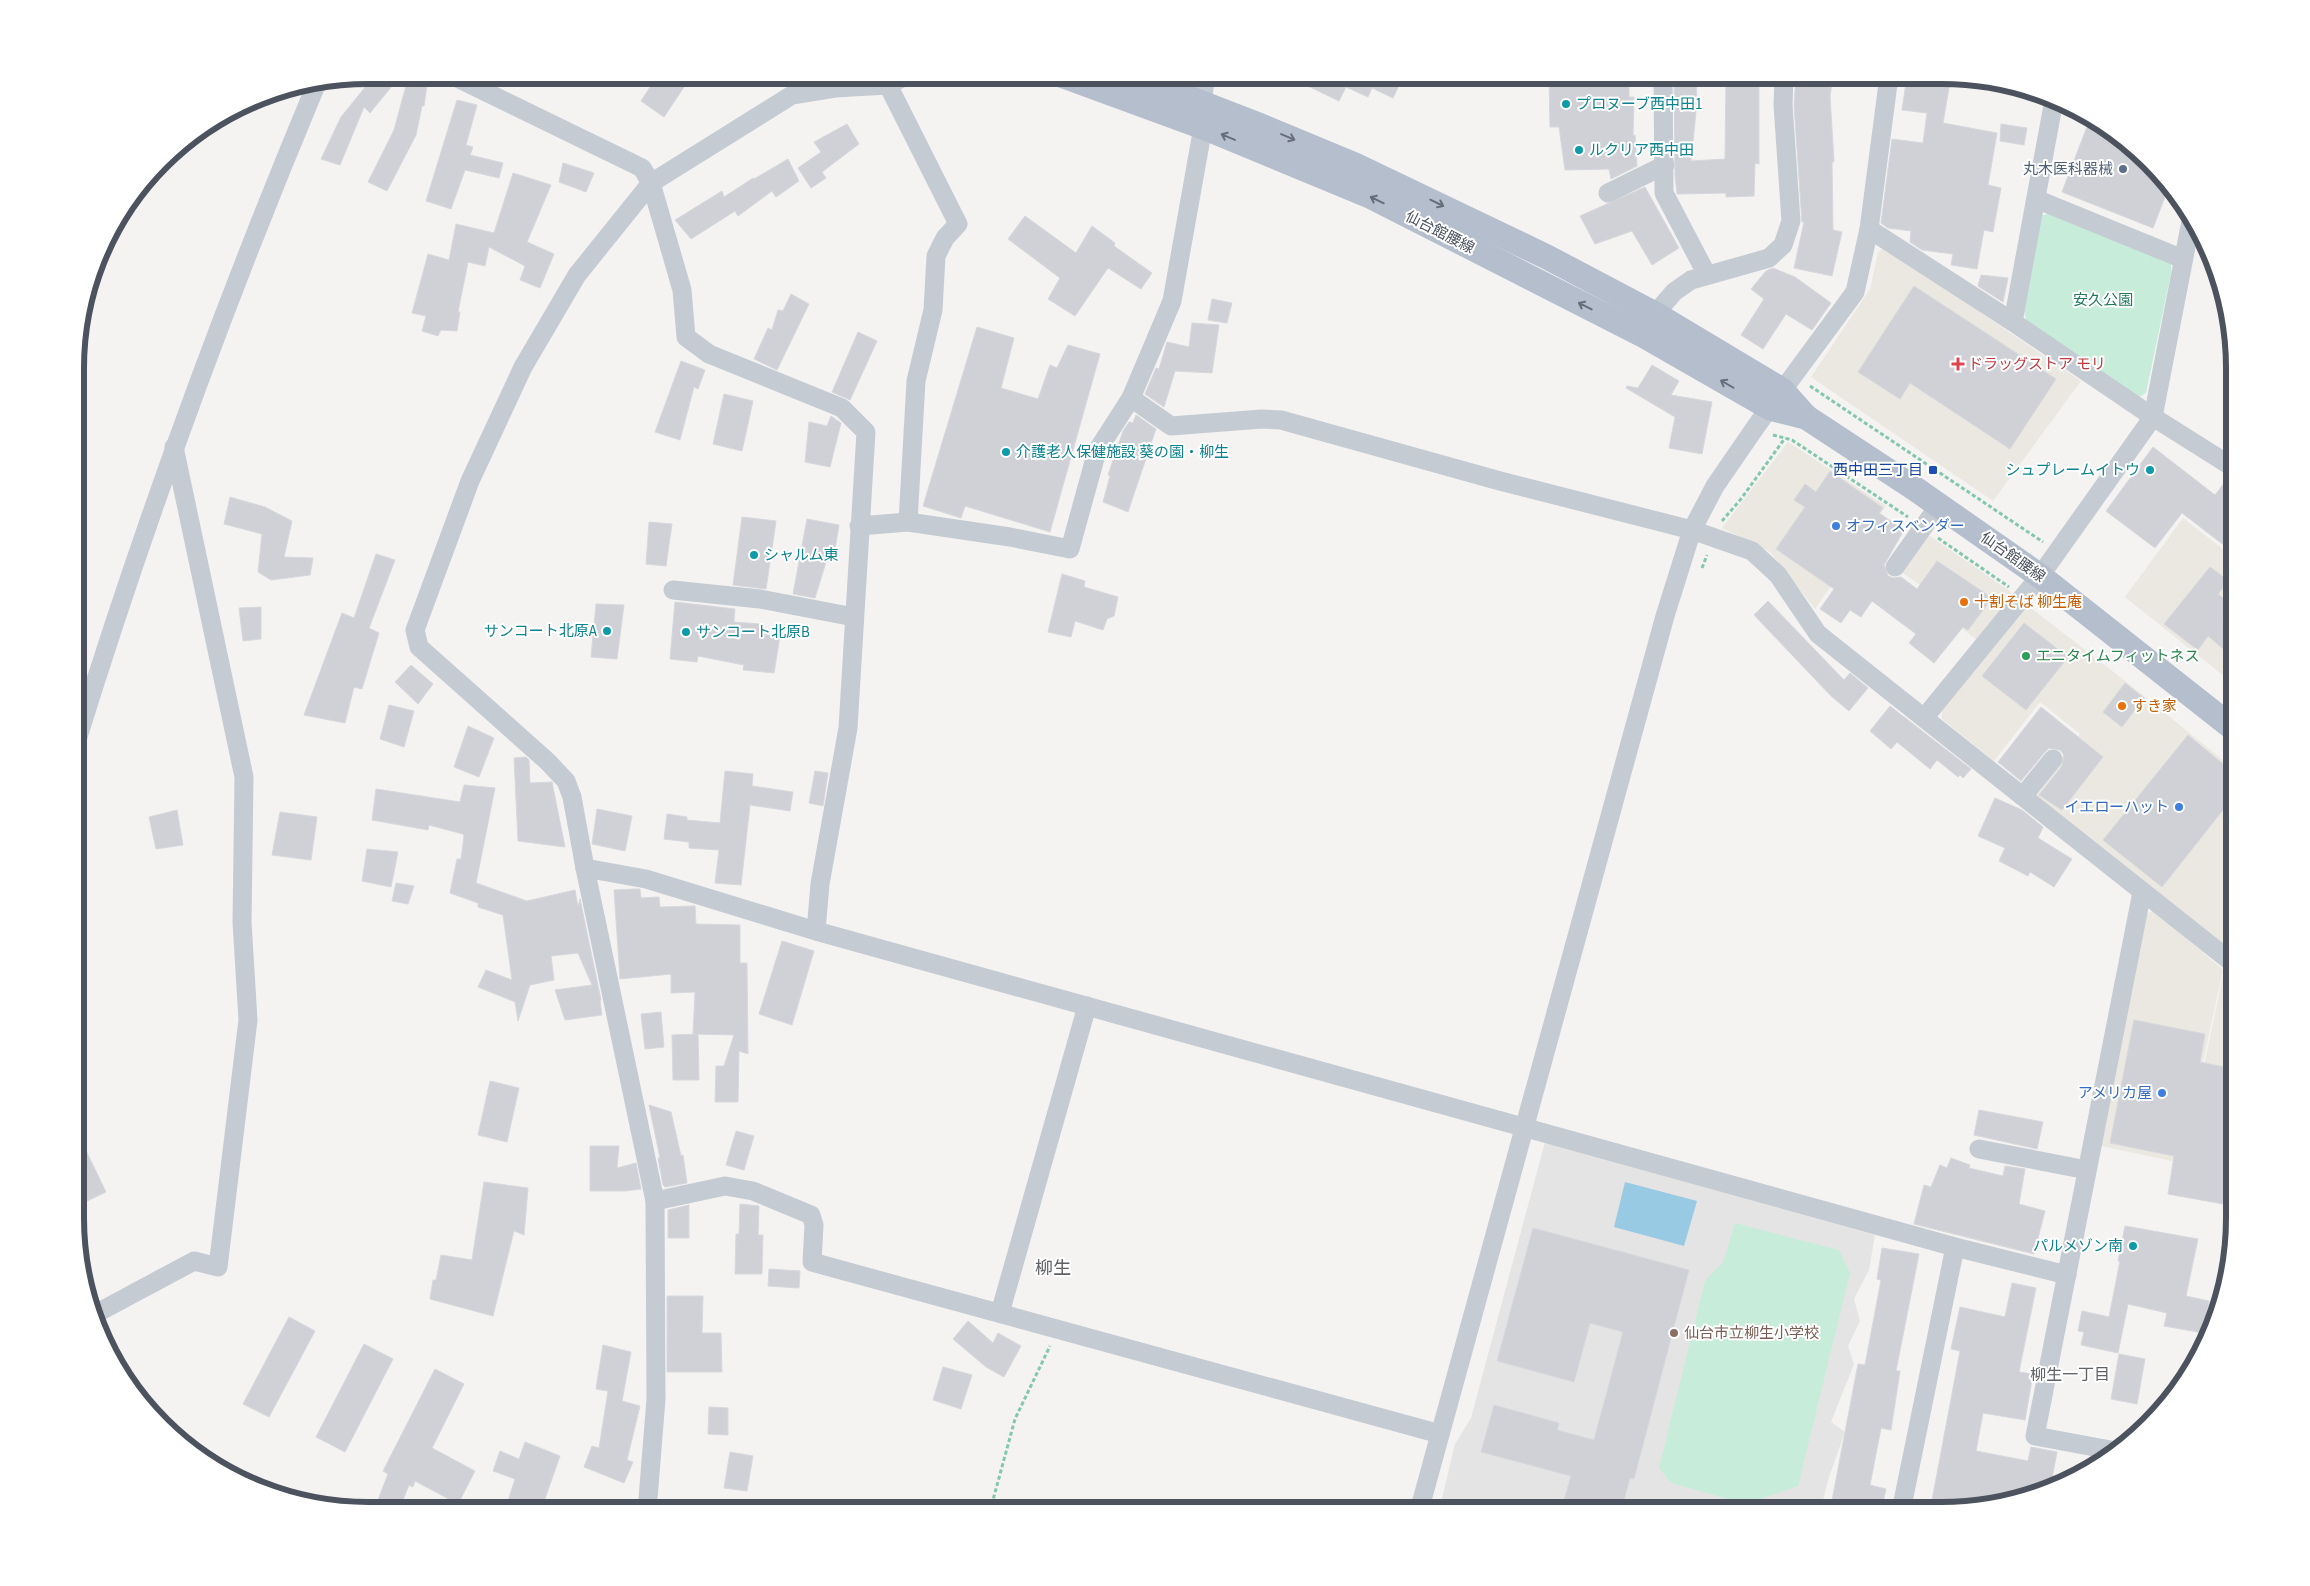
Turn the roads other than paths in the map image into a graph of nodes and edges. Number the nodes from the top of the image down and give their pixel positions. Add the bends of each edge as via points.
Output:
1 (469, 84) edge
2 (1093, 84) edge
3 (1145, 84) edge
4 (1205, 84) edge
5 (1663, 84) edge
6 (1784, 84) edge
7 (1888, 84) edge
8 (888, 85) joint
9 (315, 89) edge
10 (2053, 106) edge
11 (1202, 115) junction
12 (1665, 165) junction
13 (652, 183) junction
14 (1608, 193) dead end
15 (2036, 199) junction
16 (2189, 228) edge
17 (1869, 230) junction
18 (2183, 259) junction
19 (1707, 275) junction
20 (1655, 314) junction
21 (2014, 322) junction
22 (1785, 393) junction
23 (1131, 398) junction
24 (2153, 418) junction
25 (174, 447) junction
26 (2226, 463) edge
27 (1939, 505) junction
28 (908, 522) junction
29 (859, 526) junction
30 (1692, 530) junction
31 (1895, 567) dead end
32 (2040, 576) junction
33 (672, 590) dead end
34 (854, 617) junction
35 (1924, 718) junction
36 (84, 720) edge
37 (2226, 723) edge
38 (2053, 759) dead end
39 (2023, 796) junction
40 (585, 868) junction
41 (2142, 892) junction
42 (816, 931) junction
43 (2226, 958) edge
44 (1088, 1006) junction
45 (1525, 1126) junction
46 (1979, 1149) dead end
47 (2088, 1170) junction
48 (655, 1201) junction
49 (1955, 1246) junction
50 (2067, 1275) junction
51 (100, 1312) edge
52 (1000, 1313) junction
53 (1440, 1434) junction
54 (2107, 1449) edge
55 (648, 1502) edge
56 (1421, 1502) edge
57 (1903, 1502) edge

1 - 13 street via 642,168
2 - 11 main road, 仙台館腰線
3 - 11 main road, 仙台館腰線
4 - 11 street
5 - 12 street
6 - 19 street via 1791,221 1783,245 1770,258
7 - 17 street
8 - 13 street via 835,88 792,95
8 - 28 street via 958,224 945,238 936,256 933,310 916,381
9 - 25 street
10 - 15 street
11 -> 20 main road, 仙台館腰線 via 1338,158 1547,256
22 -> 11 main road, 仙台館腰線 via 1641,334 1372,197
11 - 23 street via 1172,301
12 - 14 street
12 - 19 street via 1664,193
13 - 29 street via 682,290 686,337 709,354 842,408 866,432
13 - 40 street via 577,275 523,367 470,481 415,630 419,648 547,760 566,781
15 - 18 street
15 - 21 street
16 - 18 street
17 - 21 street
17 - 22 street via 1855,292
18 - 24 street
19 - 20 street via 1691,280 1674,292
20 - 22 main road, 仙台館腰線
21 - 24 street
22 - 27 main road, 仙台館腰線 via 1806,418
22 - 30 street via 1716,486
23 - 28 street via 1097,451 1070,549
23 - 30 street via 1172,426 1281,420
24 - 26 street
24 - 32 street
25 - 36 street
25 - 51 street via 244,777 242,922 248,1020 218,1267 194,1261
27 - 31 street
27 - 32 main road, 仙台館腰線
28 - 29 street
29 - 34 street
30 - 35 street via 1752,551 1778,575 1818,634
30 - 45 street via 1665,616
32 - 35 street
32 - 37 main road, 仙台館腰線
33 - 34 street via 760,599
34 - 42 street via 848,728 820,884
35 - 39 street
38 - 39 street
39 - 41 street
40 - 42 street via 646,879
40 - 48 street
41 - 43 street
41 - 47 street
42 - 44 street
44 - 45 street
44 - 52 street
45 - 49 street
45 - 53 street
46 - 47 street
47 - 50 street
48 - 52 street via 725,1186 753,1190 810,1215 814,1224 812,1262
48 - 55 street via 656,1399
49 - 50 street
49 - 57 street
50 - 54 street via 2035,1436
52 - 53 street
53 - 56 street

